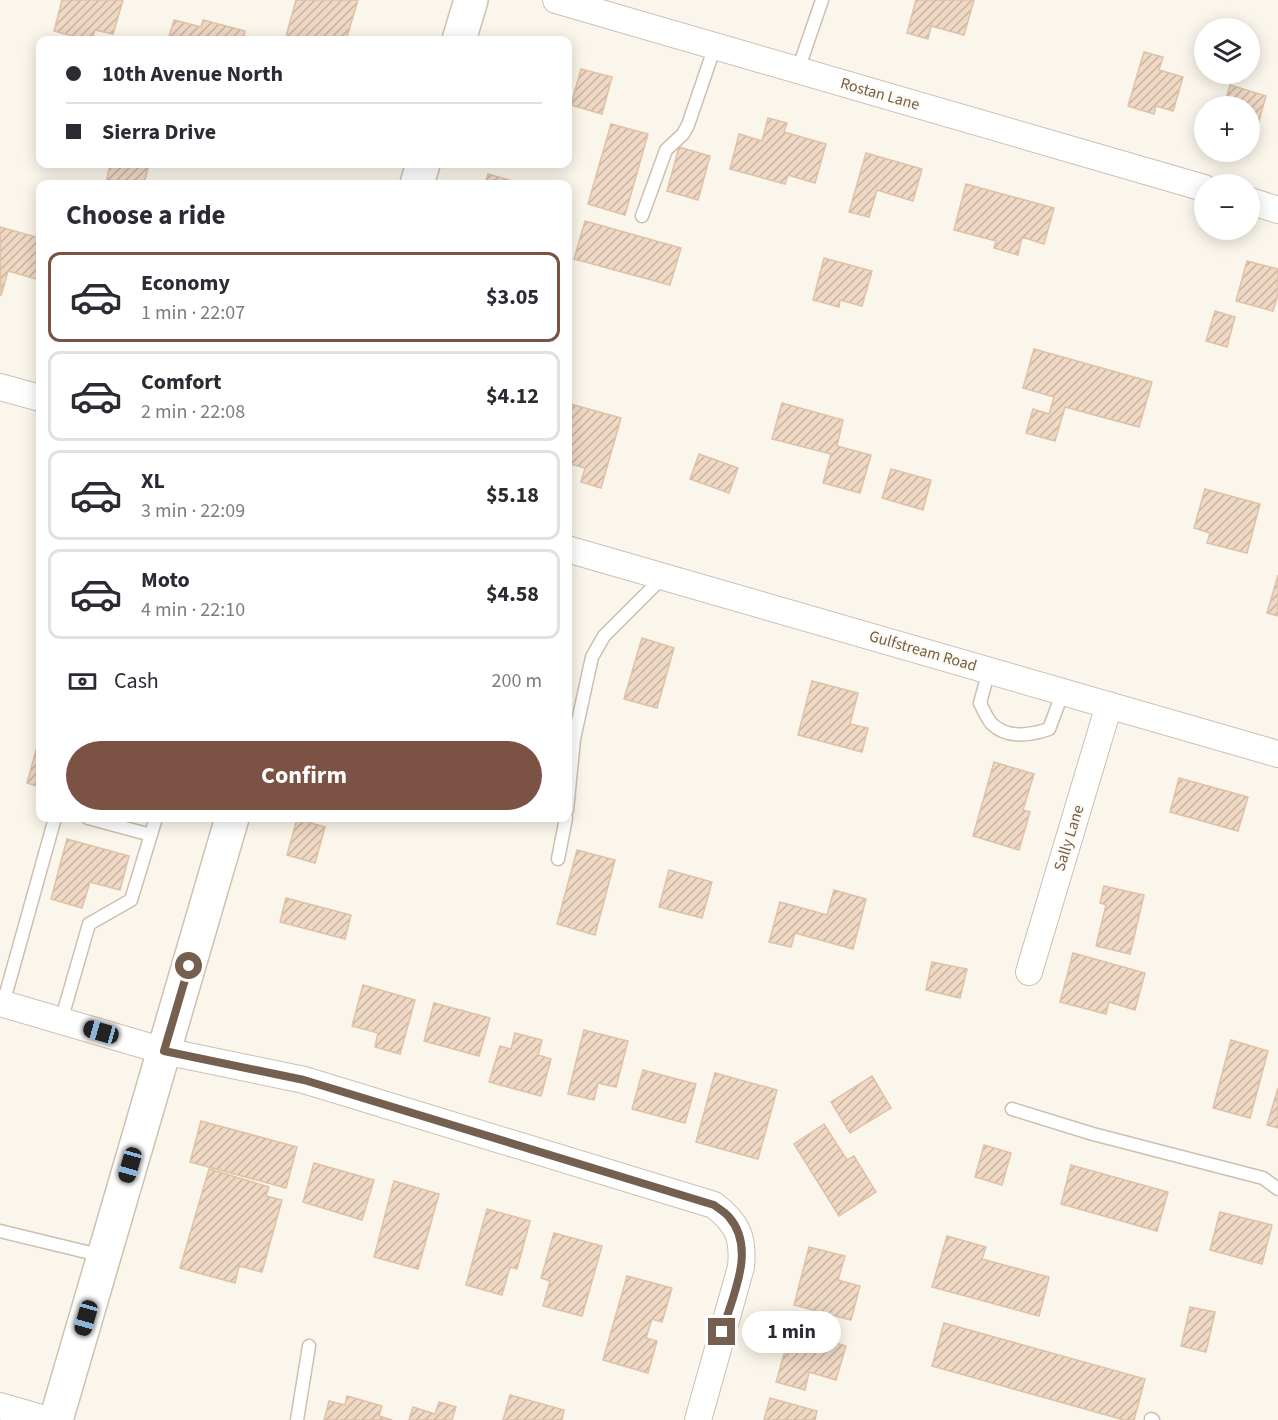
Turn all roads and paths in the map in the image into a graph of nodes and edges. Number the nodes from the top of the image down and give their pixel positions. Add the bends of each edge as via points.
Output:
1 (471, 0) edge
2 (556, 0) edge
3 (822, 0) edge
4 (460, 36) edge
5 (715, 46) junction
6 (798, 70) junction
7 (1194, 185) edge
8 (1260, 204) edge
9 (1278, 210) edge
10 (642, 216) dead end
11 (0, 387) edge
12 (36, 397) edge
13 (572, 550) edge
14 (664, 576) junction
15 (989, 670) junction
16 (1063, 692) junction
17 (1109, 705) junction
18 (1278, 754) edge
19 (572, 759) edge
20 (54, 822) edge
21 (103, 822) edge
22 (155, 822) edge
23 (231, 822) edge
24 (565, 822) edge
25 (151, 835) junction
26 (558, 859) dead end
27 (1029, 972) dead end
28 (1, 1004) edge
29 (61, 1021) junction
30 (164, 1051) junction
31 (1012, 1109) dead end
32 (1278, 1189) edge
33 (0, 1231) edge
34 (104, 1257) junction
35 (309, 1346) dead end
36 (0, 1406) edge
37 (48, 1420) edge
38 (56, 1420) edge
39 (297, 1420) edge
40 (698, 1420) edge

1 - 4 street
2 - 5 street, Rostan Lane
3 - 6 lane
5 - 6 street, Rostan Lane
5 - 10 lane via 688,125 666,150
6 - 7 street, Rostan Lane
8 - 9 street
11 - 12 street
13 - 14 street, Gulfstream Road
14 - 15 street, Gulfstream Road
14 - 19 lane via 604,636 592,657
15 - 16 street, Gulfstream Road
15 - 16 lane via 980,702 992,724 1005,732 1034,735 1049,729
16 - 17 street, Gulfstream Road
17 - 18 street, Gulfstream Road
17 - 27 street, Sally Lane
20 - 28 lane
21 - 25 lane
22 - 25 lane
23 - 30 street
24 - 26 lane
25 - 29 lane via 131,900 90,924
28 - 29 street
29 - 30 street
30 - 34 street
30 - 40 street via 304,1080 714,1205 738,1231 743,1249
31 - 32 lane via 1263,1178
33 - 34 lane
34 - 38 street
35 - 39 lane
36 - 37 street

